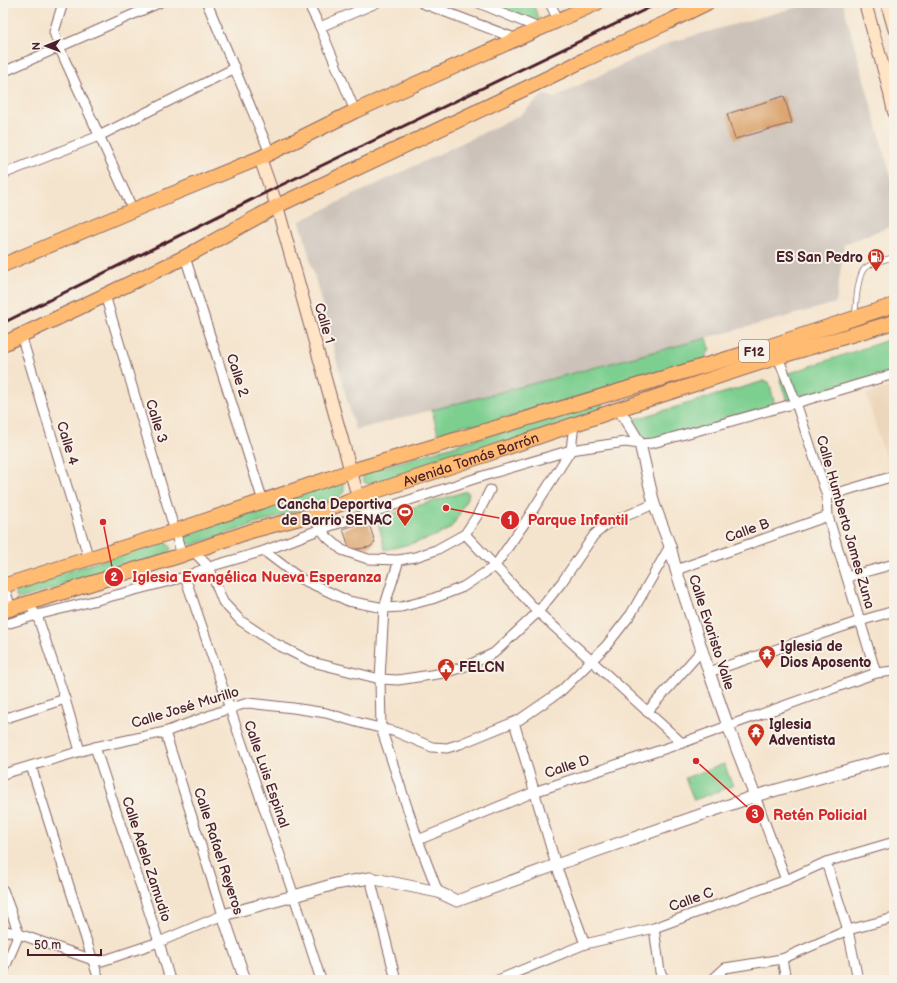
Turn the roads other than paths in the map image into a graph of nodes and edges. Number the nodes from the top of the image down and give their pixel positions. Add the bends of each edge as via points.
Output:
1 (63, 3) edge
2 (160, 3) edge
3 (207, 3) edge
4 (308, 3) edge
5 (376, 3) edge
6 (422, 3) edge
7 (479, 3) edge
8 (550, 3) edge
9 (597, 3) edge
10 (707, 3) edge
11 (865, 3) edge
12 (887, 3) edge
13 (558, 20) junction
14 (320, 27) junction
15 (894, 28) edge
16 (541, 29) junction
17 (517, 39) junction
18 (59, 47) junction
19 (235, 68) junction
20 (5, 69) edge
21 (890, 80) edge
22 (355, 111) junction
23 (894, 112) edge
24 (99, 136) junction
25 (265, 155) junction
26 (3, 174) edge
27 (277, 206) junction
28 (133, 210) junction
29 (185, 257) junction
30 (894, 257) edge
31 (3, 265) edge
32 (105, 295) junction
33 (894, 305) edge
34 (854, 318) junction
35 (894, 322) edge
36 (21, 335) junction
37 (3, 344) edge
38 (778, 357) junction
39 (894, 374) edge
40 (613, 393) junction
41 (796, 403) junction
42 (619, 409) junction
43 (574, 424) junction
44 (640, 444) junction
45 (571, 450) junction
46 (351, 471) junction
47 (894, 476) edge
48 (490, 490) dead end
49 (827, 496) junction
50 (358, 497) junction
51 (263, 501) junction
52 (654, 504) junction
53 (315, 514) junction
54 (828, 516) junction
55 (321, 530) junction
56 (175, 531) junction
57 (465, 534) junction
58 (670, 546) junction
59 (264, 551) junction
60 (188, 553) junction
61 (89, 559) junction
62 (399, 560) junction
63 (894, 564) edge
64 (495, 566) junction
65 (210, 567) junction
66 (676, 570) junction
67 (185, 577) junction
68 (847, 577) junction
69 (3, 586) edge
70 (26, 604) junction
71 (384, 608) junction
72 (6, 610) edge
73 (894, 611) edge
74 (538, 612) junction
75 (36, 615) junction
76 (860, 621) junction
77 (3, 625) edge
78 (702, 650) junction
79 (591, 661) junction
80 (709, 672) junction
81 (894, 672) edge
82 (876, 673) junction
83 (380, 679) junction
84 (66, 699) junction
85 (230, 708) junction
86 (647, 712) junction
87 (3, 719) edge
88 (514, 722) junction
89 (728, 726) junction
90 (381, 728) junction
91 (165, 732) junction
92 (682, 743) junction
93 (95, 747) junction
94 (80, 751) junction
95 (894, 757) edge
96 (31, 766) junction
97 (3, 774) edge
98 (534, 792) junction
99 (755, 796) junction
100 (418, 840) junction
101 (894, 842) edge
102 (826, 862) junction
103 (556, 865) junction
104 (370, 878) junction
105 (786, 880) junction
106 (3, 890) edge
107 (438, 892) junction
108 (294, 896) junction
109 (223, 915) junction
110 (894, 918) edge
111 (654, 928) junction
112 (3, 930) edge
113 (848, 930) junction
114 (19, 934) junction
115 (159, 942) junction
116 (584, 944) junction
117 (782, 959) junction
118 (94, 960) junction
119 (3, 972) edge
120 (99, 980) edge
121 (170, 980) edge
122 (245, 980) edge
123 (321, 980) edge
124 (396, 980) edge
125 (498, 980) edge
126 (665, 980) edge
127 (712, 980) edge
128 (786, 980) edge
129 (858, 980) edge

1 - 18 street via 54,32
2 - 18 street
3 - 19 street
4 - 14 street
5 - 14 street
6 - 17 street
7 - 16 street
8 - 13 street
9 - 13 main road
10 - 27 main road
11 - 21 main road
12 - 15 main road
13 - 16 main road
14 - 22 street
16 - 17 main road
17 - 22 main road
18 - 20 street
18 - 24 street
19 - 24 street
19 - 25 street
21 - 23 main road
22 - 25 main road
24 - 26 street
24 - 28 street
25 - 27 main road, Calle 1
25 - 28 main road
27 - 29 main road
27 - 46 main road, Calle 1
28 - 31 main road
29 - 32 main road
29 - 51 street, Calle 2
30 - 34 lane via 865,268 860,276
32 - 36 main road
32 - 56 street, Calle 3
33 - 34 main road, Avenida Tomás Barrón / F12
34 - 40 main road, Avenida Tomás Barrón / F12
35 - 38 main road, Avenida Tomás Barrón / F12
36 - 37 main road
36 - 61 street, Calle 4
38 - 41 street, Calle Humberto James Zuna
38 - 42 main road, Avenida Tomás Barrón / F12
39 - 41 street
40 - 42 street, Calle Evaristo Valle
40 - 46 main road, Avenida Tomás Barrón / F12
41 - 44 street via 653,443
41 - 49 street, Calle Humberto James Zuna
42 - 43 main road, Avenida Tomás Barrón / F12
42 - 44 street, Calle Evaristo Valle
43 - 45 street
43 - 50 main road, Avenida Tomás Barrón / F12
44 - 45 street via 625,442
44 - 52 street, Calle Evaristo Valle
45 - 55 street via 483,476
45 - 64 street
46 - 50 main road, Calle 1
46 - 51 main road, Avenida Tomás Barrón / F12
47 - 49 street
48 - 57 street
49 - 54 street, Calle Humberto James Zuna
50 - 53 main road, Avenida Tomás Barrón / F12
51 - 56 main road, Avenida Tomás Barrón / F12
52 - 58 street, Calle Evaristo Valle
52 - 74 street via 607,524 594,535
53 - 55 street
53 - 60 main road, Avenida Tomás Barrón / F12 via 251,531
54 - 66 street, Calle B
54 - 68 street, Calle Humberto James Zuna
55 - 59 street
55 - 62 street via 342,550 368,559
56 - 60 street, Calle 3
56 - 61 main road, Avenida Tomás Barrón / F12
57 - 62 street via 436,550
57 - 64 street
58 - 66 street, Calle Evaristo Valle
58 - 79 street, Calle José Murillo via 631,614
59 - 65 street
59 - 71 street via 301,579 348,601
60 - 65 street
60 - 70 main road, Avenida Tomás Barrón / F12
61 - 69 main road, Avenida Tomás Barrón / F12
62 - 71 street
63 - 68 street
64 - 71 street via 464,587 432,599
64 - 74 street
65 - 67 street
65 - 83 street via 223,602 241,621 274,643 312,662
66 - 78 street, Calle Evaristo Valle
67 - 75 street
67 - 85 street, Calle Luis Espinal
68 - 76 street, Calle Humberto James Zuna
69 - 72 street
70 - 72 main road, Avenida Tomás Barrón / F12
70 - 75 street
71 - 83 street
73 - 76 street
74 - 79 street
74 - 83 street via 494,652 469,665 444,673 398,680
75 - 77 street
75 - 84 street
76 - 80 street
76 - 82 street, Calle Humberto James Zuna
78 - 80 street, Calle Evaristo Valle
78 - 86 street
79 - 86 street
79 - 88 street, Calle José Murillo via 561,691
80 - 89 street, Calle Evaristo Valle
81 - 82 street, Calle D
82 - 89 street, Calle D
83 - 90 street
84 - 87 street
84 - 94 street
85 - 90 street, Calle José Murillo via 248,703 293,708 326,713
85 - 91 street, Calle José Murillo
85 - 108 street, Calle Luis Espinal
86 - 92 street
88 - 90 street, Calle José Murillo via 447,748 432,747
88 - 98 street
89 - 92 street, Calle D
89 - 99 street, Calle Evaristo Valle
90 - 100 street
91 - 93 street, Calle José Murillo
91 - 109 street, Calle Rafael Reyeros
92 - 98 street, Calle D
93 - 94 street, Calle José Murillo
93 - 115 street, Calle Adela Zamudio
94 - 96 street, Calle José Murillo
95 - 99 street
96 - 97 street, Calle José Murillo
96 - 118 street
98 - 100 street, Calle D
98 - 103 street
99 - 103 street
99 - 105 street, Calle Evaristo Valle
100 - 107 street
101 - 102 street, Calle C
102 - 105 street, Calle C
102 - 113 street
103 - 107 street via 457,901
103 - 116 street
104 - 107 street
104 - 108 street via 334,884
104 - 124 street
105 - 111 street, Calle C
106 - 114 street
108 - 109 street
108 - 123 street, Calle Luis Espinal
109 - 115 street
109 - 122 street, Calle Rafael Reyeros
110 - 113 street
111 - 116 street, Calle C
111 - 126 street via 660,972
112 - 114 street
113 - 117 street
113 - 129 street
114 - 118 street
114 - 119 street
115 - 118 street via 102,961
115 - 121 street, Calle Adela Zamudio
116 - 125 street, Calle C
117 - 127 street via 724,968
117 - 128 street
118 - 120 street

